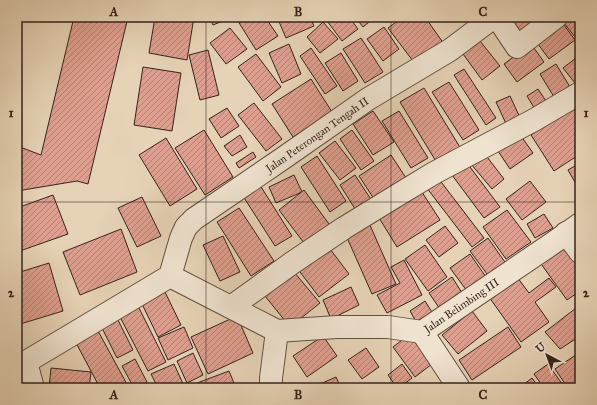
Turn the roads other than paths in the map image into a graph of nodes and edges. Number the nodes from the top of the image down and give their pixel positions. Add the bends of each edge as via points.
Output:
1 (496, 17) edge
2 (556, 17) edge
3 (580, 93) edge
4 (573, 228) edge
5 (580, 252) edge
6 (170, 276) junction
7 (232, 307) junction
8 (277, 331) junction
9 (422, 332) junction
10 (22, 360) edge
11 (33, 388) edge
12 (271, 388) edge
13 (459, 388) edge

1 - 2 street via 517,47
1 - 6 street, Jalan Peterongan Tengah II via 450,50 368,99 194,219 186,227 181,238
3 - 7 street via 434,173 344,228
4 - 5 street
4 - 9 street, Jalan Belimbing III
6 - 7 street
6 - 10 street
7 - 8 street
8 - 9 street, Jalan Belimbing III via 388,327
8 - 12 street
9 - 13 street
10 - 11 street

